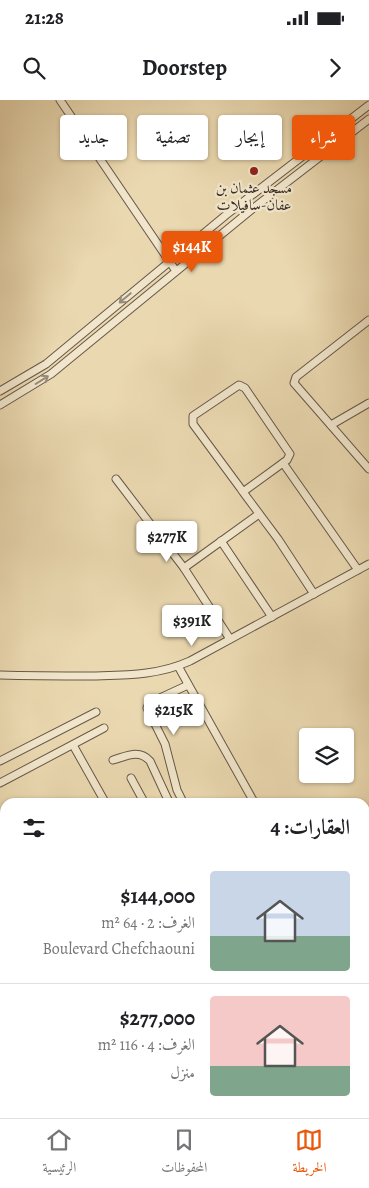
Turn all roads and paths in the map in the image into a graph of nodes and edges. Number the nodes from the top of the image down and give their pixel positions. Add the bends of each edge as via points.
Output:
1 (60, 100) edge
2 (369, 105) edge
3 (369, 119) edge
4 (169, 261) junction
5 (176, 271) junction
6 (369, 320) edge
7 (0, 391) edge
8 (369, 403) edge
9 (0, 404) edge
10 (331, 425) junction
11 (283, 463) junction
12 (369, 469) edge
13 (116, 479) dead end
14 (243, 492) junction
15 (259, 514) junction
16 (220, 541) junction
17 (369, 564) edge
18 (184, 568) junction
19 (358, 570) junction
20 (314, 594) junction
21 (272, 616) junction
22 (230, 639) junction
23 (178, 666) junction
24 (0, 675) edge
25 (188, 685) junction
26 (96, 712) dead end
27 (104, 728) dead end
28 (73, 744) junction
29 (113, 760) dead end
30 (0, 761) edge
31 (131, 778) dead end
32 (0, 783) edge
33 (103, 798) edge
34 (142, 798) edge
35 (167, 798) edge
36 (181, 798) edge
37 (252, 798) edge

1 - 4 street
2 - 4 street
3 - 5 street
4 - 5 street
4 -> 7 street via 46,364
9 -> 5 street via 51,374
6 - 10 street via 296,377 294,383
8 - 10 street
10 - 12 street
11 - 14 street
11 - 14 street via 290,452 243,387 236,386 194,416 193,424
11 - 19 street
13 - 18 street
14 - 15 street
15 - 16 street
15 - 20 street
16 - 18 street
16 - 21 street
17 - 19 street
18 - 22 street
19 - 20 street
20 - 21 street
21 - 22 street
22 - 23 street
23 - 24 street via 141,674
23 - 25 street
25 - 36 street via 146,708 165,744
25 - 37 street
26 - 30 street
27 - 28 street
28 - 32 street
28 - 33 street
29 - 35 street via 136,753 146,757
31 - 34 street

